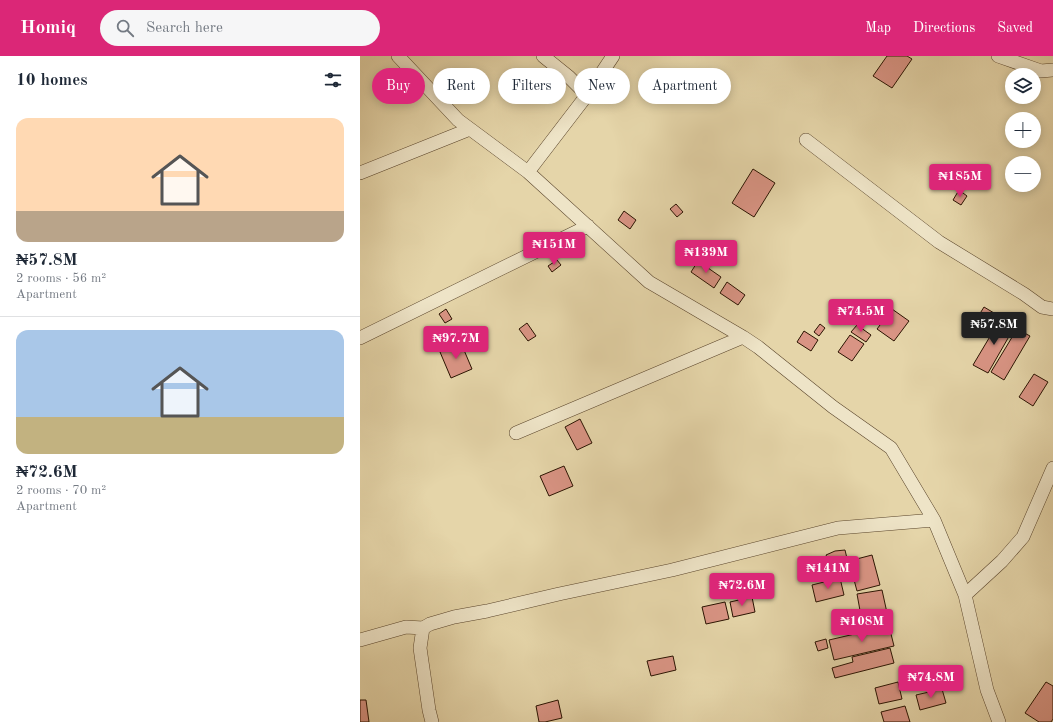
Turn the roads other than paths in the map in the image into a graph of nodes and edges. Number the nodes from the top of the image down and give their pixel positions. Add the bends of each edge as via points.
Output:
1 (398, 56) edge
2 (543, 56) edge
3 (613, 56) edge
4 (998, 56) edge
5 (605, 68) edge
6 (1053, 70) edge
7 (574, 81) edge
8 (580, 104) edge
9 (470, 129) junction
10 (806, 140) dead end
11 (528, 172) junction
12 (360, 173) edge
13 (588, 226) junction
14 (1053, 309) edge
15 (743, 337) junction
16 (360, 338) edge
17 (516, 433) dead end
18 (1053, 468) edge
19 (934, 520) junction
20 (965, 594) junction
21 (423, 628) junction
22 (360, 640) edge
23 (432, 722) edge
24 (999, 722) edge

1 - 9 street via 458,120
2 - 7 street
3 - 5 street
4 - 6 street via 1041,71
8 - 11 street
9 - 11 street
9 - 12 street
10 - 14 street via 939,242 1042,307
11 - 13 street
13 - 15 street via 649,282
13 - 16 street
15 - 17 street
15 - 19 street via 891,448
18 - 20 street via 1023,537 1002,561
19 - 20 street
19 - 21 street via 838,528 672,570 454,617
20 - 24 street via 988,690
21 - 22 street via 406,627
21 - 23 street via 420,648

